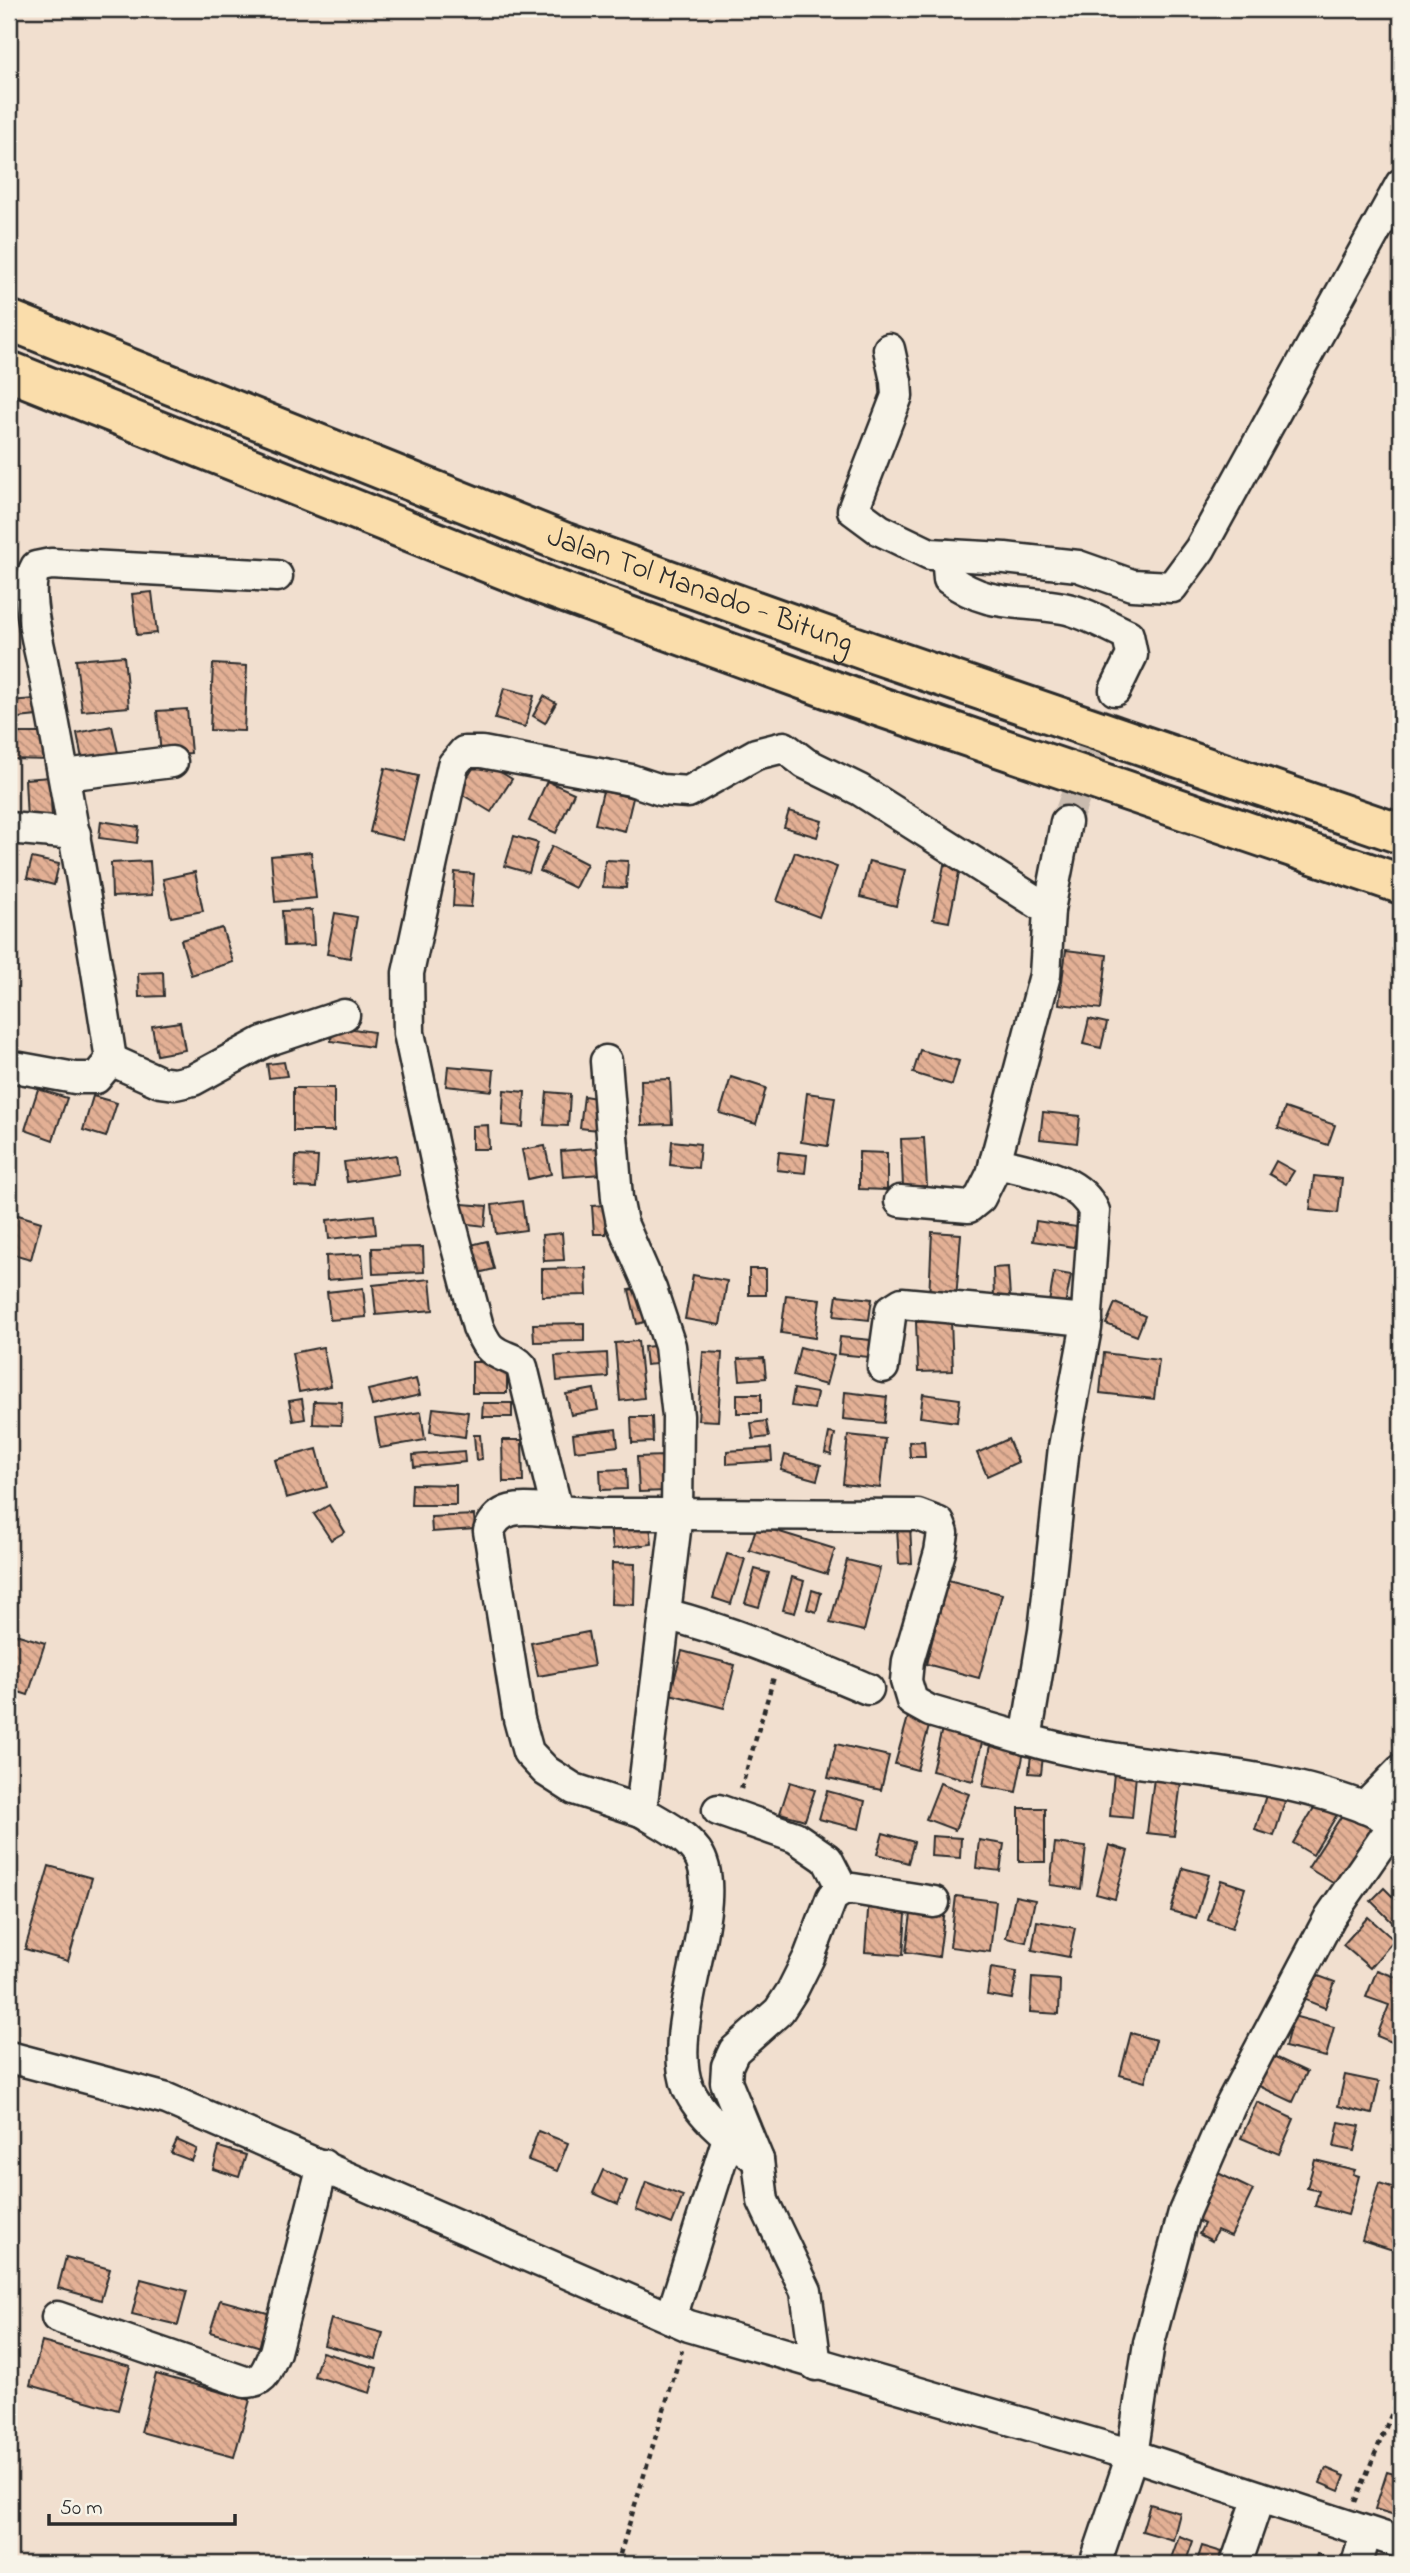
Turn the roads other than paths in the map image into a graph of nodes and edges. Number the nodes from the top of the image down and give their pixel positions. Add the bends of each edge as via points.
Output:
1 (1401, 184) edge
2 (9, 320) edge
3 (889, 349) dead end
4 (9, 372) edge
5 (947, 555) junction
6 (277, 576) dead end
7 (21, 611) edge
8 (1115, 690) tunnel mouth
9 (173, 762) dead end
10 (64, 775) junction
11 (1066, 822) tunnel mouth
12 (9, 828) edge
13 (75, 834) junction
14 (1401, 834) edge
15 (1401, 884) edge
16 (1049, 910) junction
17 (344, 1015) dead end
18 (111, 1060) junction
19 (606, 1061) dead end
20 (9, 1066) edge
21 (995, 1162) junction
22 (900, 1201) dead end
23 (1087, 1320) junction
24 (883, 1367) dead end
25 (557, 1511) junction
26 (677, 1514) junction
27 (665, 1614) junction
28 (868, 1689) dead end
29 (1026, 1739) junction
30 (1401, 1770) edge
31 (1364, 1808) junction
32 (641, 1811) junction
33 (726, 1812) road end
34 (1398, 1826) edge
35 (843, 1890) junction
36 (934, 1902) dead end
37 (9, 2057) edge
38 (728, 2138) junction
39 (758, 2160) junction
40 (323, 2165) junction
41 (57, 2317) dead end
42 (680, 2322) junction
43 (816, 2365) junction
44 (1132, 2455) junction
45 (1259, 2497) junction
46 (1356, 2529) junction
47 (1401, 2543) edge
48 (1095, 2564) edge
49 (1236, 2564) edge
50 (1357, 2564) edge

1 - 5 street via 1200,549 1172,587 1132,584 1078,566
2 - 14 highway, Jalan Tol Manado - Bitung via 563,542
3 - 5 street via 897,396 853,510 880,530 930,554
4 - 15 highway, Jalan Tol Manado - Bitung via 546,586 854,698
5 - 8 street via 949,579 966,592 1000,602 1065,608 1128,635 1132,655
6 - 7 street via 51,564 36,567
7 - 10 street
9 - 10 street
10 - 13 street
11 - 16 street
12 - 13 street
13 - 18 street
16 - 21 street via 1045,975
16 - 25 street via 784,747 756,754 688,792 464,751 453,765 408,973 409,1033 444,1198 478,1327 488,1346 522,1367
17 - 18 street via 263,1042 192,1080 175,1084
18 - 20 street via 96,1078
19 - 26 street via 622,1223 670,1346 678,1416
21 - 22 street via 980,1198 969,1207
21 - 23 street via 1066,1183 1088,1198 1094,1210
23 - 24 street via 902,1303 891,1310
23 - 29 street via 1064,1447 1044,1631
25 - 26 street
25 - 32 street via 503,1512 489,1531 528,1752 546,1771 574,1789
26 - 27 street
26 - 29 street via 918,1515 939,1522 943,1533 940,1552 908,1661 906,1681 912,1701 930,1711
27 - 28 street via 781,1652
27 - 32 street
29 - 31 street via 1074,1752 1278,1783 1325,1793
30 - 31 street
31 - 34 street
32 - 38 street via 674,1830 698,1853 707,1880 681,2053 688,2088
33 - 35 street via 795,1837 827,1859
34 - 44 street via 1330,1917 1230,2106 1184,2212 1149,2343
35 - 36 street
35 - 39 street via 832,1897 809,1957 779,2011 734,2051 727,2066 726,2082
37 - 40 street via 167,2099
38 - 39 street
38 - 42 street
39 - 43 street via 763,2201 806,2291
40 - 41 street via 275,2352 256,2382
40 - 42 street
42 - 43 street
43 - 44 street
44 - 45 street
44 - 48 street
45 - 46 street
45 - 49 street
46 - 47 street
46 - 50 street

